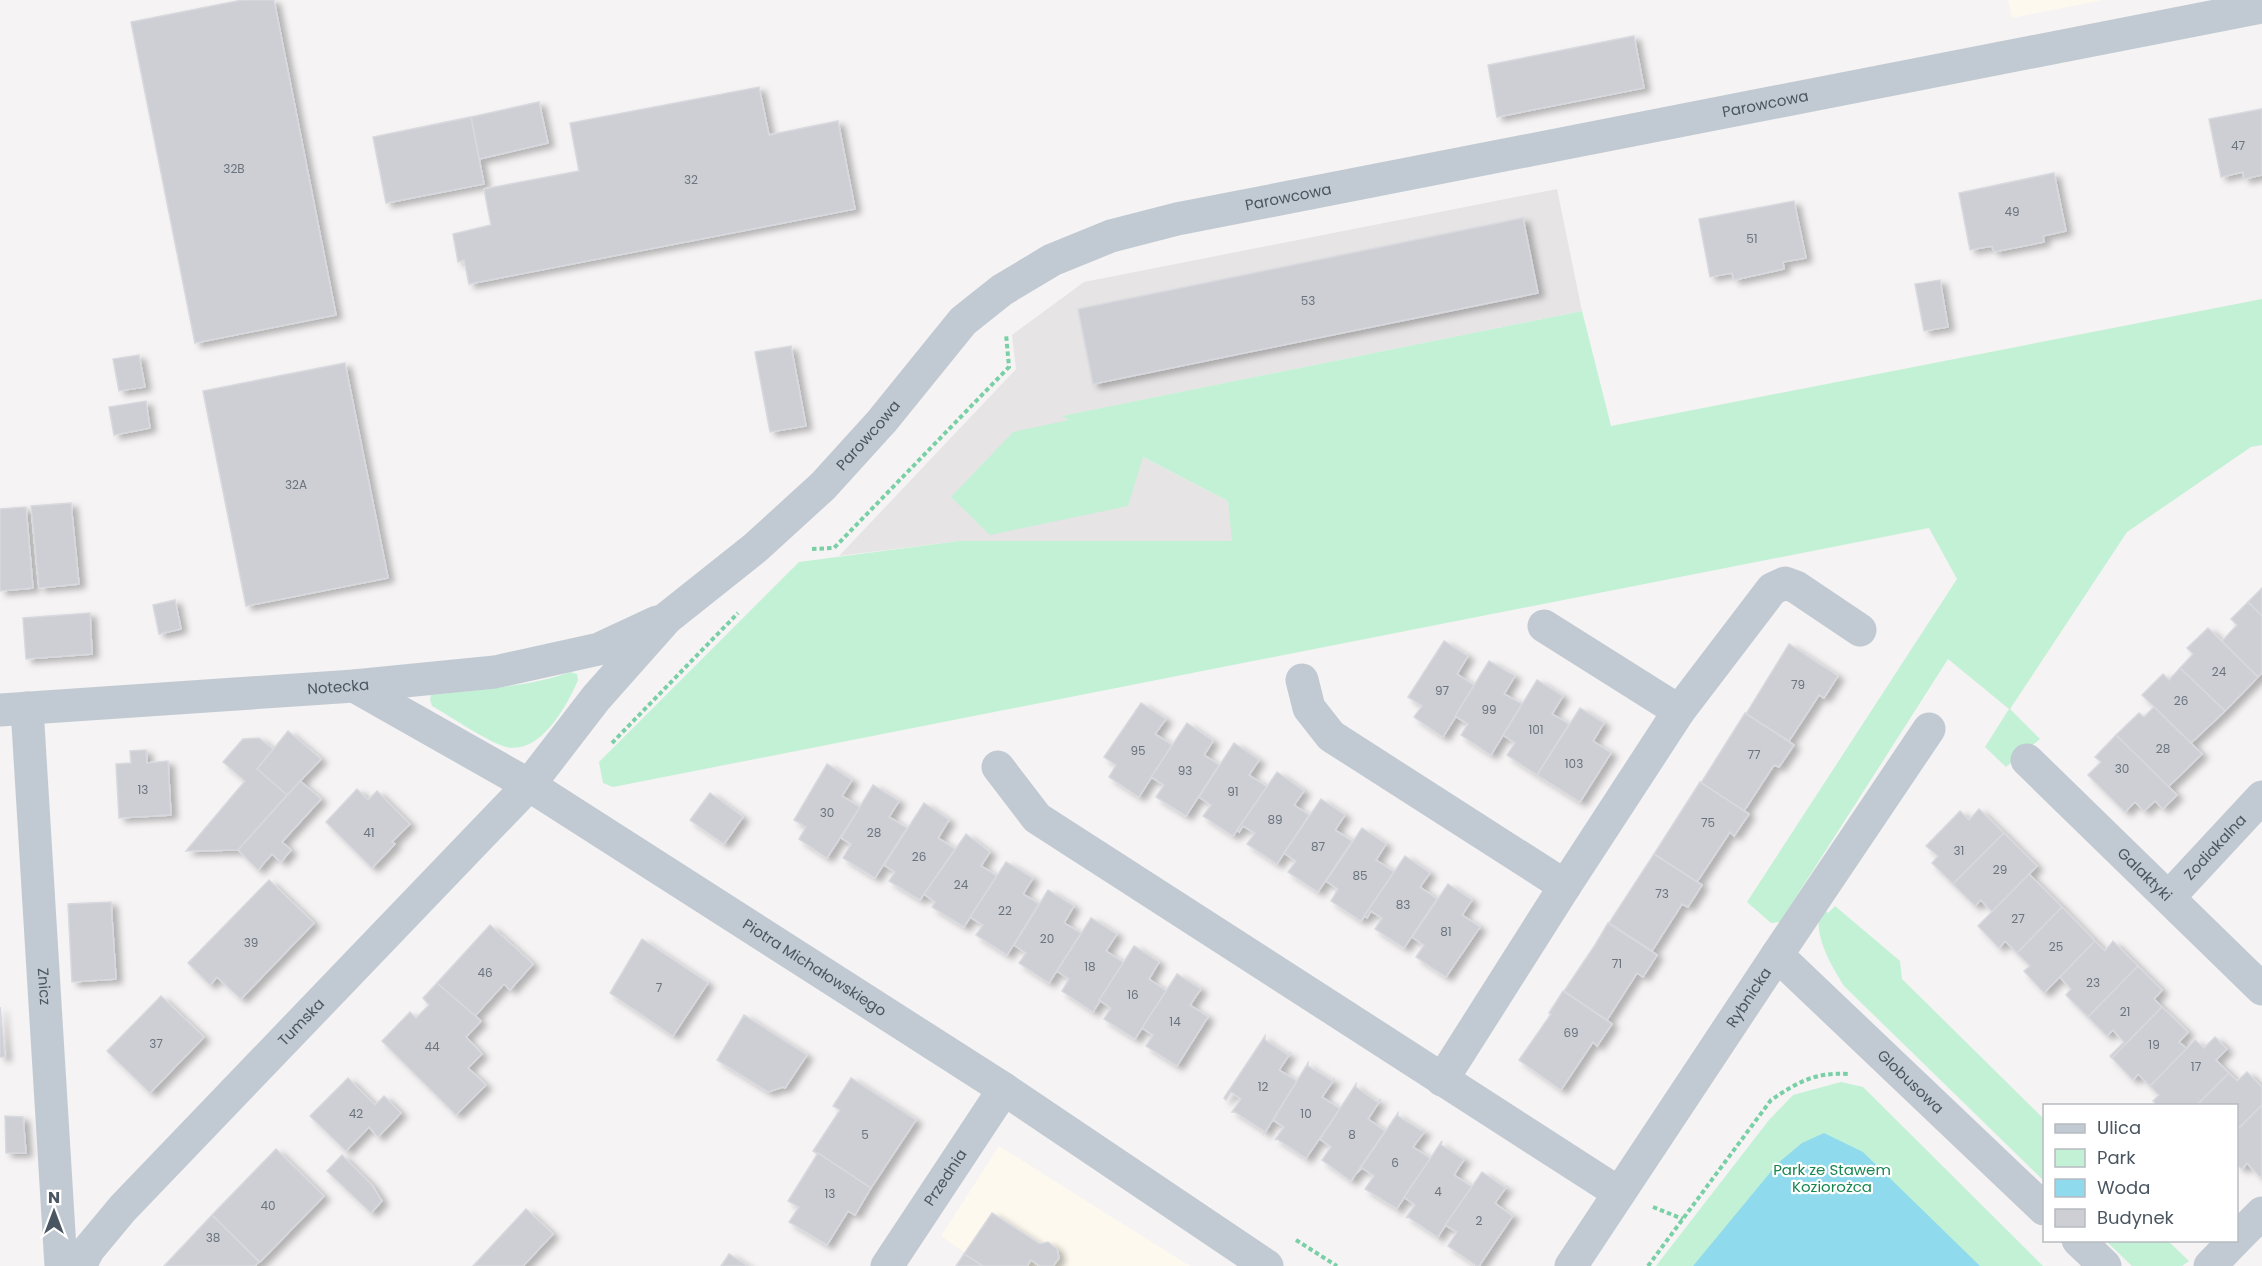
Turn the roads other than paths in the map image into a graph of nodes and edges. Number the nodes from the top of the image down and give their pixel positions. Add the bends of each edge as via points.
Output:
1 (2262, 7) edge
2 (667, 618) junction
3 (1544, 626) dead end
4 (1860, 630) dead end
5 (1302, 680) dead end
6 (354, 686) junction
7 (14, 709) edge
8 (1679, 711) junction
9 (1929, 729) dead end
10 (2027, 760) dead end
11 (998, 767) dead end
12 (529, 785) junction
13 (2262, 797) edge
14 (1565, 886) junction
15 (2169, 897) junction
16 (1777, 955) junction
17 (2262, 989) edge
18 (1442, 1080) junction
19 (1004, 1089) junction
20 (1619, 1193) junction
21 (2043, 1208) edge
22 (2262, 1213) edge
23 (2238, 1238) edge
24 (2080, 1242) edge
25 (2234, 1242) edge
26 (61, 1266) edge
27 (80, 1266) edge
28 (887, 1266) edge
29 (1267, 1266) edge
30 (1571, 1266) edge
31 (2105, 1266) edge
32 (2210, 1266) edge

1 - 2 street, Parowcowa via 1177,219 1110,236 1052,260 1002,290 963,321 823,486 755,548
2 - 6 street, Notecka via 599,649 495,672
2 - 12 street, Parowcowa via 596,698
3 - 8 street
4 - 8 street via 1785,583 1772,589
5 - 14 street via 1309,708 1331,736
6 - 7 street, Notecka
6 - 12 street, Piotra Michałowskiego
7 - 26 street, Znicz
8 - 14 street
9 - 16 street, Rybnicka
10 - 15 street, Galaktyki
11 - 18 street via 1037,819
12 - 19 street, Piotra Michałowskiego
12 - 27 street, Tumska via 123,1208 88,1250
13 - 15 street, Zodiakalna
14 - 18 street
15 - 17 street, Galaktyki
16 - 20 street, Rybnicka
16 - 21 street, Globusowa
18 - 20 street
19 - 28 street, Przednia
19 - 29 street, Piotra Michałowskiego
20 - 30 street, Rybnicka
22 - 23 street
24 - 31 street
25 - 32 street

